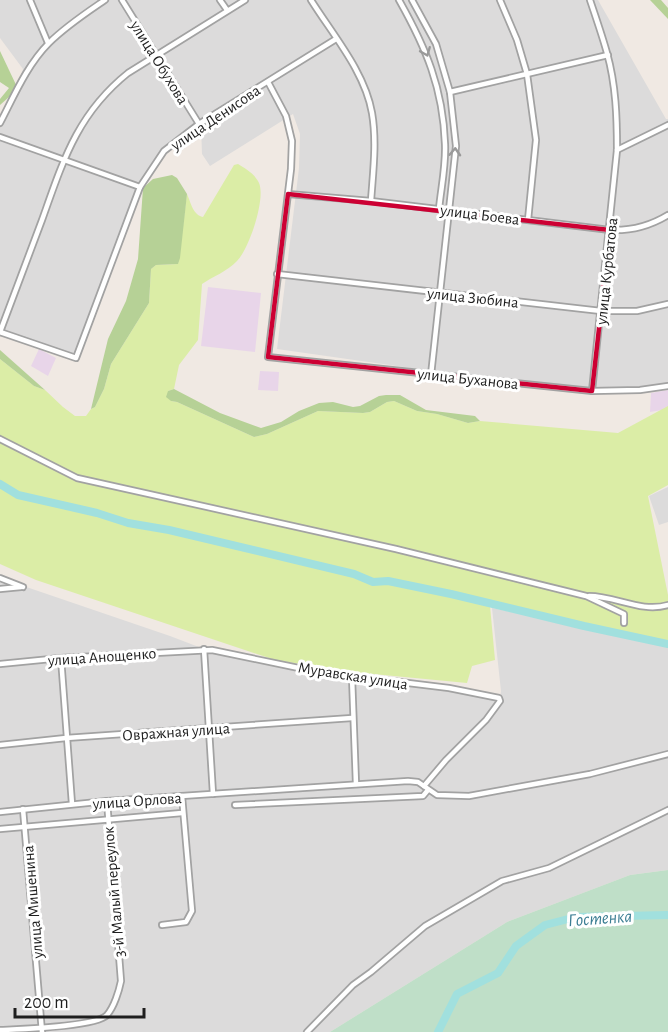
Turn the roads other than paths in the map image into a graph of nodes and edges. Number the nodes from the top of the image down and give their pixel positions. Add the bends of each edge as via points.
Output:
1 (30, 0) edge
2 (105, 0) edge
3 (122, 0) edge
4 (220, 0) edge
5 (245, 0) edge
6 (311, 0) edge
7 (399, 0) edge
8 (412, 0) edge
9 (500, 0) edge
10 (591, 0) edge
11 (227, 10) junction
12 (336, 39) junction
13 (48, 44) junction
14 (608, 55) junction
15 (156, 56) junction
16 (527, 74) junction
17 (268, 82) junction
18 (450, 92) junction
19 (0, 123) edge
20 (199, 124) junction
21 (668, 125) edge
22 (0, 137) edge
23 (617, 150) junction
24 (64, 160) junction
25 (140, 187) junction
26 (288, 194) junction
27 (371, 201) junction
28 (439, 209) junction
29 (450, 211) junction
30 (668, 215) edge
31 (528, 220) junction
32 (610, 230) junction
33 (277, 274) junction
34 (440, 293) junction
35 (668, 304) edge
36 (601, 311) junction
37 (0, 332) edge
38 (431, 375) junction
39 (668, 386) edge
40 (592, 391) junction
41 (0, 439) edge
42 (0, 578) edge
43 (0, 589) edge
44 (586, 597) junction
45 (668, 605) edge
46 (624, 623) dead end
47 (204, 649) junction
48 (61, 658) junction
49 (0, 664) edge
50 (352, 677) junction
51 (352, 718) junction
52 (209, 728) junction
53 (66, 738) junction
54 (0, 745) edge
55 (668, 754) edge
56 (356, 784) junction
57 (426, 788) junction
58 (273, 790) junction
59 (213, 794) junction
60 (182, 796) junction
61 (107, 801) junction
62 (277, 803) junction
63 (72, 804) junction
64 (235, 805) dead end
65 (23, 809) junction
66 (668, 810) edge
67 (0, 812) edge
68 (183, 813) junction
69 (108, 818) junction
70 (26, 827) junction
71 (0, 829) edge
72 (162, 925) dead end
73 (0, 1030) edge
74 (42, 1030) edge
75 (306, 1032) edge

1 - 13 street
2 - 13 street
3 - 15 street, улица Обухова
4 - 11 street
5 - 11 street
6 - 12 street
7 -> 28 street via 425,49 440,94 446,146
8 - 18 street via 435,44
9 - 16 street
10 - 14 street, улица Курбатова
11 - 15 street
12 - 17 street, улица Денисова
12 - 27 street via 353,64 372,113
13 - 19 street
14 - 16 street
14 - 23 street, улица Курбатова
15 - 20 street, улица Обухова
15 - 24 street via 128,73 95,104
16 - 18 street
16 - 31 street via 536,140
17 - 20 street, улица Денисова
17 - 26 street via 286,116 292,141
29 -> 18 street via 456,146
20 - 25 street, улица Денисова via 164,151
21 - 23 street
22 - 24 street
23 - 32 street, улица Курбатова
24 - 25 street
24 - 37 street
25 - 37 street, улица Денисова via 76,358
26 - 27 street, улица Боева
26 - 33 street
27 - 28 street, улица Боева
28 - 29 street, улица Боева
29 - 31 street, улица Боева
29 - 34 street
30 - 32 street, улица Боева via 654,224 628,231
31 - 32 street, улица Боева
32 - 36 street, улица Курбатова
33 - 34 street, улица Зюбина
33 - 38 street, улица Буханова via 268,357
34 - 36 street, улица Зюбина
34 - 38 street
35 - 36 street, улица Зюбина via 637,311
36 - 40 street, улица Курбатова
38 - 40 street, улица Буханова
39 - 40 street, улица Буханова
41 - 44 street via 77,478 396,549
42 - 43 street via 23,587
44 - 45 street via 651,609
44 - 46 street via 624,614
47 - 48 street, улица Анощенко
47 - 50 street, Муравская улица
47 - 52 street
48 - 49 street, улица Анощенко
48 - 53 street
50 - 51 street
50 - 57 street, Муравская улица via 499,698 486,720 446,760
51 - 52 street, Овражная улица
51 - 56 street
52 - 53 street, Овражная улица
52 - 59 street
53 - 54 street, Овражная улица
53 - 63 street
55 - 57 street, улица Орлова via 487,794 436,795
56 - 57 street, улица Орлова via 408,781
56 - 58 street, улица Орлова
57 - 62 street via 423,796
58 - 59 street, улица Орлова
58 - 62 street
59 - 60 street, улица Орлова
60 - 61 street, улица Орлова
60 - 68 street
61 - 63 street, улица Орлова
61 - 69 street, 3-й Малый переулок
62 - 64 street
63 - 65 street, улица Орлова
65 - 67 street, улица Орлова
65 - 70 street, улица Мишенина
66 - 75 street via 549,868 502,881 425,926 353,985
68 - 69 street, улица Орлова
68 - 72 street via 191,916 182,924
69 - 70 street, улица Орлова
69 - 74 street, 3-й Малый переулок via 121,981 106,1015 92,1022
70 - 71 street, улица Орлова
70 - 74 street, улица Мишенина
73 - 74 street

